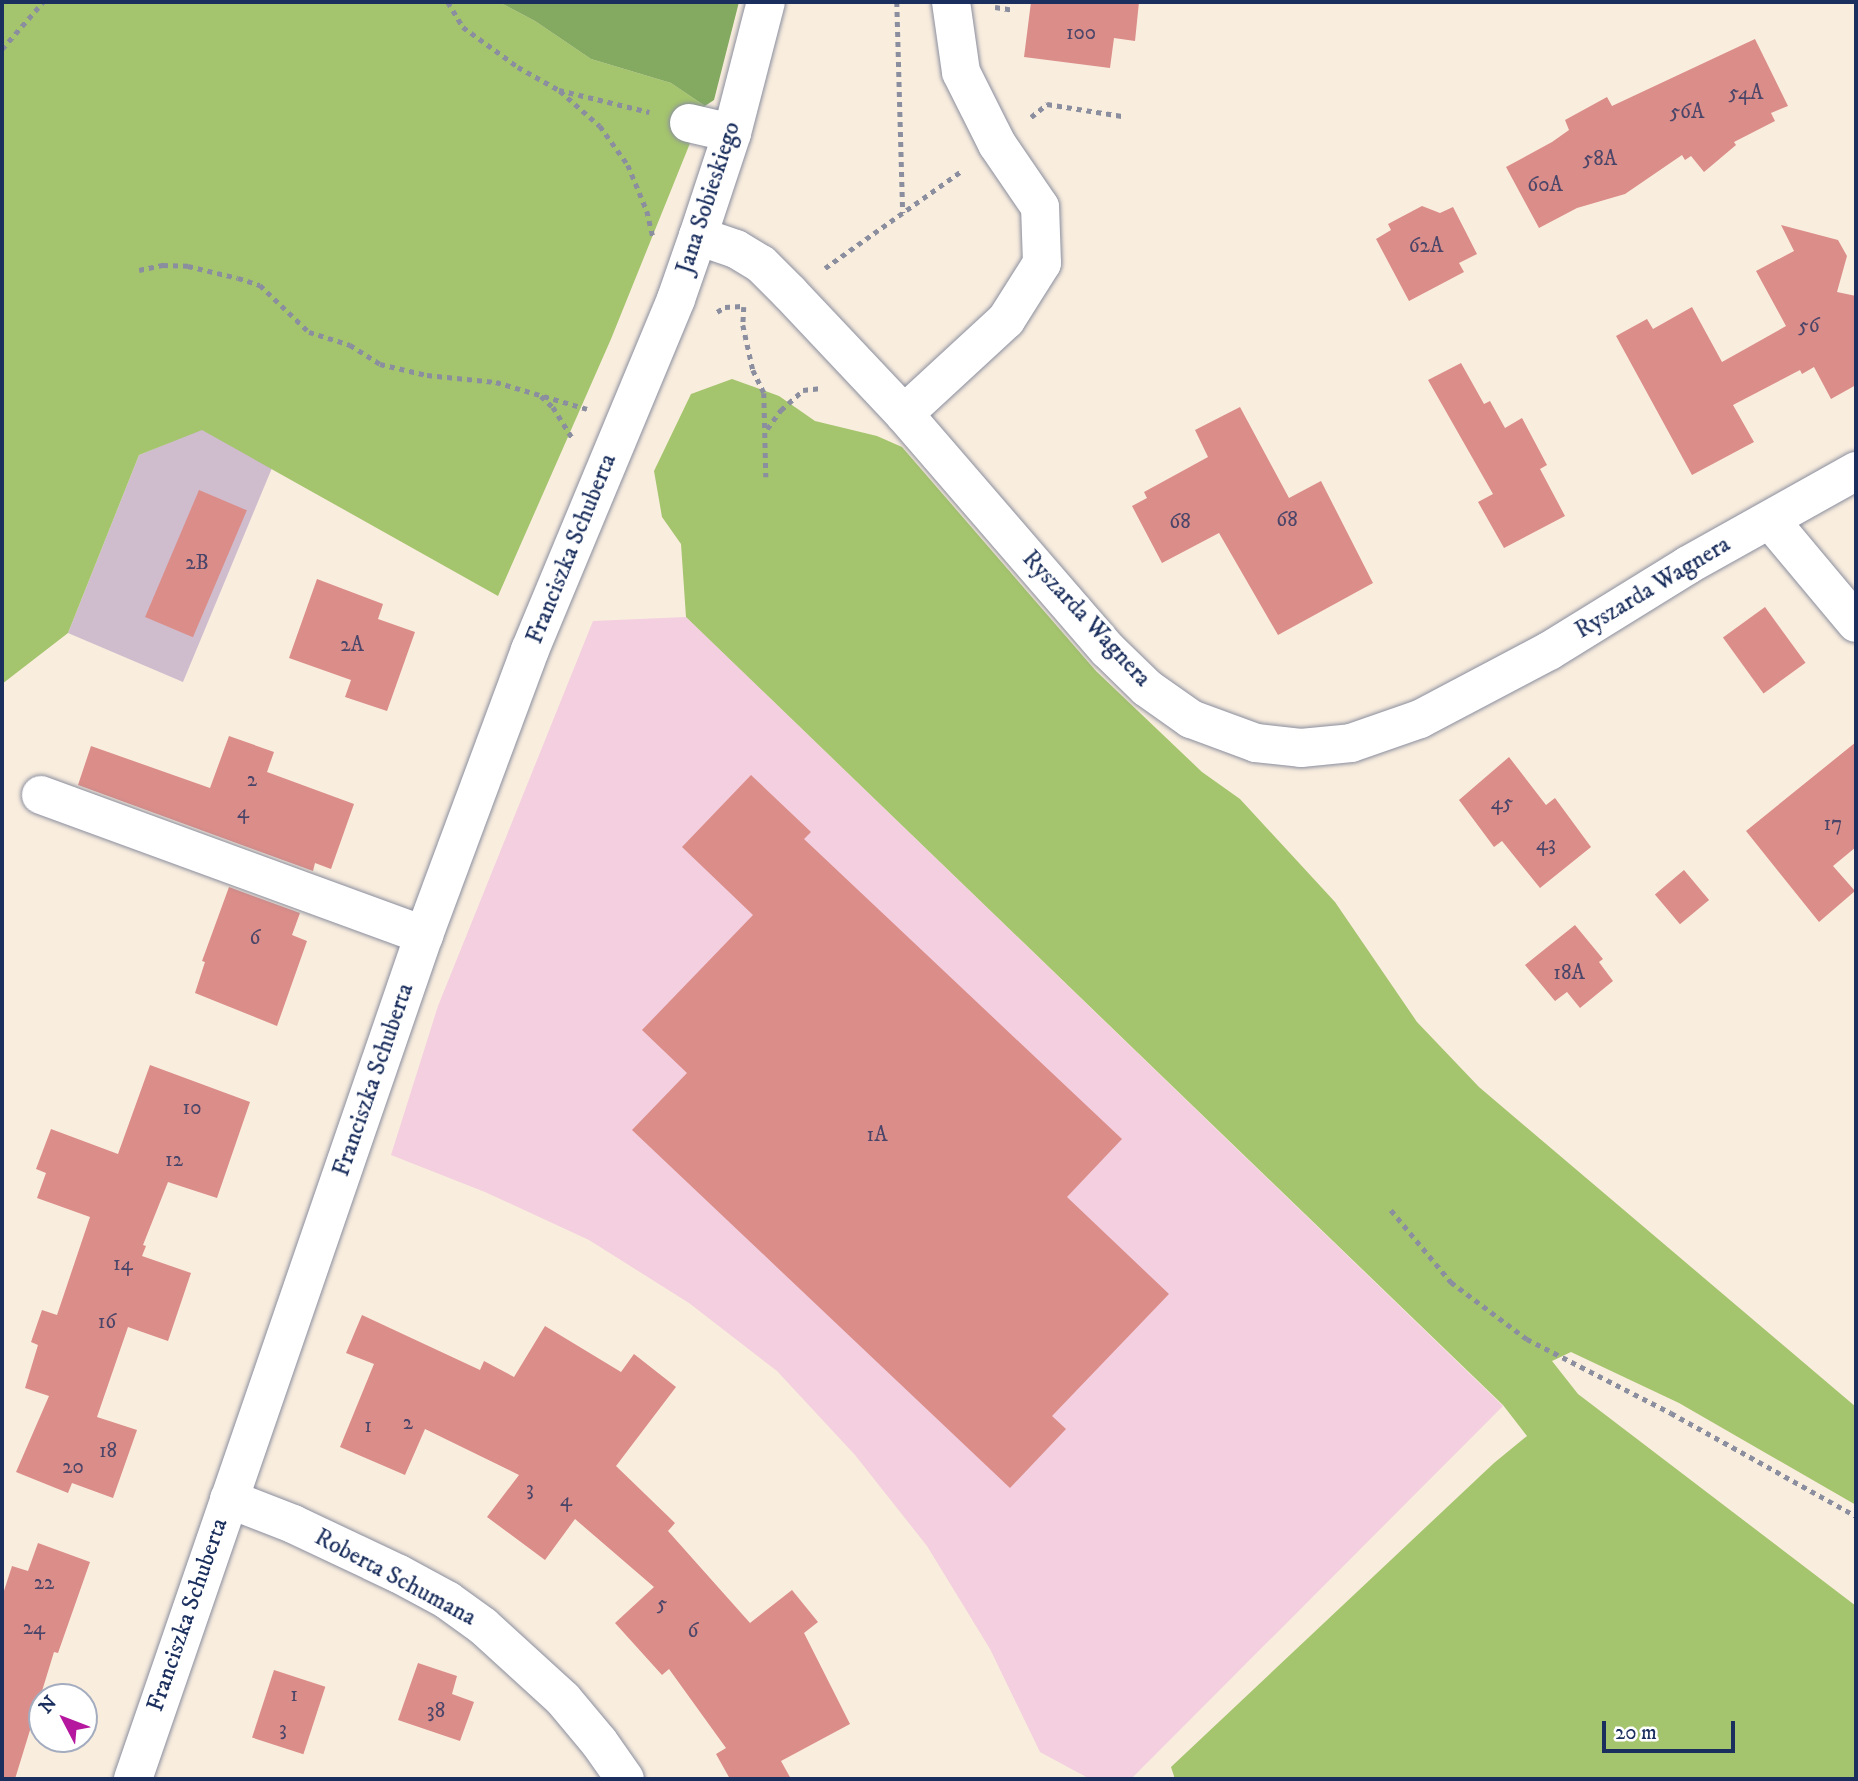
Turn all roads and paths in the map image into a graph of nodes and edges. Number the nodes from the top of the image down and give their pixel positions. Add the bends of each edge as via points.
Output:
1 (43, 2) edge
2 (448, 2) edge
3 (766, 2) edge
4 (897, 2) edge
5 (951, 2) edge
6 (2, 49) edge
7 (559, 90) junction
8 (1122, 116) dead end
9 (690, 122) joint
10 (732, 133) junction
11 (997, 144) junction
12 (903, 214) junction
13 (698, 236) junction
14 (654, 244) dead end
15 (139, 270) dead end
16 (821, 271) dead end
17 (744, 306) dead end
18 (863, 370) junction
19 (638, 389) joint
20 (540, 395) junction
21 (594, 411) dead end
22 (904, 414) junction
23 (767, 429) junction
24 (579, 449) dead end
25 (1856, 471) edge
26 (766, 477) dead end
27 (1770, 520) junction
28 (1856, 624) edge
29 (41, 795) dead end
30 (424, 935) junction
31 (1391, 1210) dead end
32 (229, 1499) junction
33 (1856, 1516) edge
34 (133, 1779) edge
35 (625, 1779) edge

1 - 6 path
2 - 7 path via 463,27
3 - 10 street, Jana Sobieskiego
4 - 12 path
5 - 11 street via 961,72
7 - 9 path
7 - 14 path via 600,126 628,165 647,211
8 - 11 path via 1047,104
9 - 10 street
10 - 13 street, Jana Sobieskiego
11 - 12 path
11 - 22 street via 1040,207 1042,263 1006,320
12 - 16 path
13 - 18 street, Ryszarda Wagnera via 736,248 761,264
13 - 19 street, Jana Sobieskiego
15 - 20 path via 188,266 260,285 309,332 350,345 380,364 426,375 496,382
17 - 23 path via 743,325 752,370 764,393
18 - 22 street, Ryszarda Wagnera
18 - 23 path via 845,386 803,390
19 - 30 street, Franciszka Schuberta via 530,650
20 - 21 path
20 - 24 path via 553,407
22 - 27 street, Ryszarda Wagnera via 1108,650 1147,688 1191,719 1256,743 1301,748 1351,743 1420,719 1549,650
23 - 26 path
25 - 27 street, Ryszarda Wagnera
27 - 28 street
29 - 30 street
30 - 32 street, Franciszka Schuberta
31 - 33 path via 1451,1282 1527,1339
32 - 34 street, Franciszka Schuberta
32 - 35 street, Roberta Schumana via 293,1524 447,1600 483,1626 563,1699

